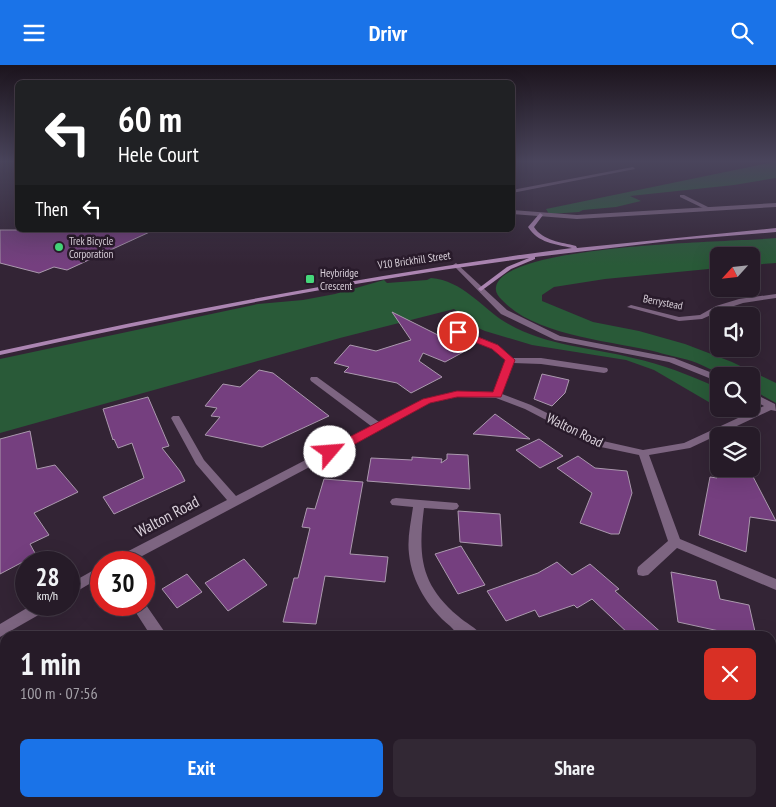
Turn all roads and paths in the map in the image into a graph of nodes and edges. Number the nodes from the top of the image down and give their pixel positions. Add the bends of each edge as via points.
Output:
1 (682, 196) dead end
2 (776, 205) edge
3 (709, 209) junction
4 (515, 211) edge
5 (540, 215) junction
6 (776, 230) edge
7 (580, 249) junction
8 (546, 252) junction
9 (456, 265) junction
10 (481, 289) junction
11 (776, 296) edge
12 (631, 307) dead end
13 (458, 332) dead end
14 (0, 353) edge
15 (510, 360) junction
16 (604, 370) dead end
17 (710, 375) edge
18 (314, 379) dead end
19 (497, 395) junction
20 (760, 400) edge
21 (774, 407) edge
22 (176, 418) dead end
23 (379, 427) junction
24 (643, 453) junction
25 (234, 501) junction
26 (396, 502) dead end
27 (419, 504) junction
28 (453, 506) dead end
29 (675, 542) junction
30 (140, 551) edge
31 (643, 571) dead end
32 (776, 585) edge
33 (25, 616) edge
34 (145, 616) edge
35 (0, 631) edge
36 (156, 631) edge
37 (466, 631) edge

1 - 3 street
2 - 3 street
3 - 5 street via 609,216
4 - 5 street
5 - 7 street via 531,227 534,233
6 - 7 street, V10 Brickhill Street
7 - 8 street, V10 Brickhill Street
8 - 9 street, V10 Brickhill Street
8 - 10 street via 509,269
9 - 10 street
9 - 14 street, V10 Brickhill Street via 140,321
10 - 17 street via 504,312 558,338 671,360
11 - 12 street, Berrystead via 742,301 702,317 679,319
13 - 15 street via 495,347
15 - 16 street
15 - 19 street
18 - 23 street
19 - 23 street, Walton Road via 457,394 427,401
19 - 24 street, Walton Road via 600,444
20 - 21 street
21 - 24 street, Walton Road via 686,446
22 - 25 street via 200,462
23 - 25 street, Walton Road
24 - 29 street
25 - 30 street, Walton Road
26 - 27 street
27 - 28 street
27 - 37 street via 415,553 421,579 434,603
29 - 31 street
29 - 32 street
33 - 35 street
34 - 36 street

